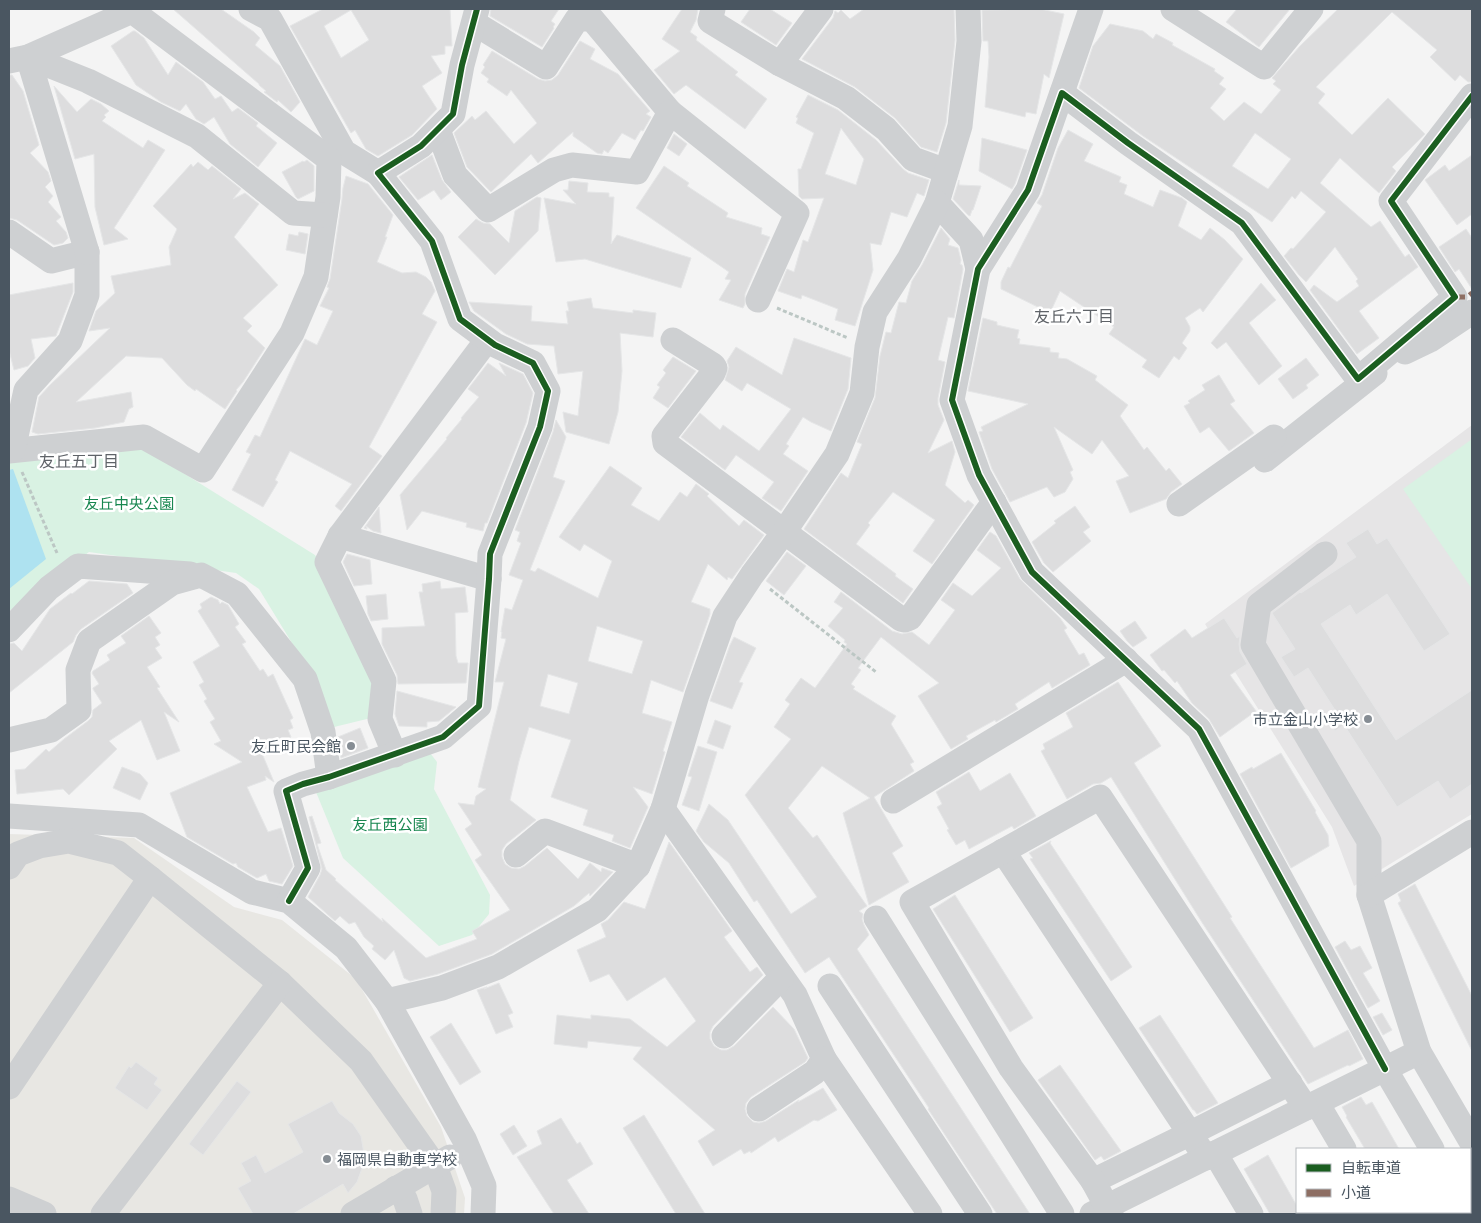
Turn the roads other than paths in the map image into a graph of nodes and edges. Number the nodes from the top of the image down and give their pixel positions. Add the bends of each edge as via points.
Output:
1 (713, 9) edge
2 (821, 9) edge
3 (968, 9) edge
4 (1092, 9) edge
5 (1173, 9) edge
6 (1311, 9) edge
7 (270, 12) edge
8 (595, 14) edge
9 (475, 16) edge
10 (19, 59) edge
11 (780, 64) junction
12 (1062, 93) junction
13 (1472, 96) edge
14 (670, 112) junction
15 (438, 130) junction
16 (337, 156) junction
17 (946, 171) junction
18 (378, 173) junction
19 (937, 203) junction
20 (325, 215) junction
21 (9, 232) edge
22 (87, 252) junction
23 (978, 269) junction
24 (758, 300) road end
25 (1472, 312) edge
26 (487, 340) junction
27 (673, 340) dead end
28 (1358, 379) junction
29 (17, 389) edge
30 (13, 455) edge
31 (1265, 460) dead end
32 (994, 502) junction
33 (1179, 504) dead end
34 (784, 532) junction
35 (340, 536) junction
36 (1325, 554) dead end
37 (201, 575) junction
38 (489, 579) junction
39 (9, 630) edge
40 (1126, 660) junction
41 (9, 740) edge
42 (395, 755) junction
43 (330, 777) junction
44 (893, 800) dead end
45 (663, 808) junction
46 (9, 816) edge
47 (1472, 832) edge
48 (1003, 851) junction
49 (516, 855) dead end
50 (638, 866) junction
51 (9, 868) edge
52 (150, 878) junction
53 (1369, 895) junction
54 (289, 901) junction
55 (876, 918) dead end
56 (782, 978) junction
57 (280, 983) junction
58 (830, 986) dead end
59 (387, 1000) junction
60 (724, 1036) dead end
61 (1419, 1052) junction
62 (824, 1060) junction
63 (1385, 1069) junction
64 (1290, 1083) junction
65 (9, 1087) edge
66 (1311, 1106) junction
67 (759, 1110) dead end
68 (1191, 1134) junction
69 (1472, 1143) edge
70 (468, 1148) junction
71 (1343, 1148) edge
72 (1431, 1148) edge
73 (1211, 1155) junction
74 (435, 1166) junction
75 (1093, 1181) junction
76 (396, 1188) junction
77 (9, 1199) edge
78 (1103, 1212) edge
79 (44, 1214) edge
80 (103, 1214) edge
81 (353, 1214) edge
82 (410, 1214) edge
83 (443, 1214) edge
84 (483, 1214) edge
85 (930, 1214) edge
86 (980, 1214) edge
87 (1062, 1214) edge
88 (1250, 1214) edge

1 - 11 street via 710,20
2 - 11 street
3 - 17 street via 969,41 960,126
4 - 12 street
5 - 6 street via 1264,67
7 - 16 street
8 - 9 street via 577,19 546,67
8 - 14 street
9 - 15 street via 453,114
10 - 16 street via 132,11
10 - 20 street via 88,81 197,136 293,213
10 - 22 street
11 - 17 street via 846,98 886,129 913,159
12 - 23 street via 1028,190
12 - 28 street via 1242,223
13 - 28 street via 1392,201 1455,297
14 - 15 street via 637,172 572,165 554,170 488,210 455,175
14 - 24 street via 797,213
15 - 18 street via 422,146
16 - 18 street
16 - 20 street
17 - 19 street
18 - 26 street via 432,241 460,319
19 - 23 street via 970,240
19 - 34 street via 909,259 875,312 862,393 837,454
20 - 30 street via 316,277 292,333 203,470 144,437
21 - 22 street via 51,261
22 - 29 street via 87,295 70,341
23 - 32 street via 952,400 980,475
25 - 31 street via 1430,340 1396,356
26 - 35 street
26 - 38 street via 532,363 548,391 540,427 490,554
27 - 34 street via 715,368 664,436 665,443
28 - 33 street
29 - 30 street
32 - 34 street via 910,618 905,620
32 - 40 street via 1032,572
34 - 45 street via 725,616
35 - 38 street
35 - 42 street via 327,562 384,681 380,719
36 - 53 street via 1259,605 1253,645 1369,841
37 - 39 street via 78,566 48,588
37 - 41 street via 172,583 89,641 78,670 79,710 51,730
37 - 43 street via 237,594 305,679 323,732
38 - 42 street via 479,706 442,737
40 - 44 street
40 - 63 street via 1199,729
42 - 43 street
43 - 54 street via 286,791 308,868
45 - 50 street
45 - 56 street
46 - 54 street via 139,825 252,892
47 - 53 street
48 - 64 street via 1100,797
48 - 68 street
48 - 75 street via 912,902 1011,1068
49 - 50 street via 545,832
50 - 59 street via 597,910 498,967 442,988
51 - 52 street via 18,854 39,846 69,841 118,853
52 - 57 street
52 - 65 street
53 - 61 street
54 - 59 street via 346,948
55 - 87 street
56 - 60 street
56 - 62 street via 795,995
57 - 74 street via 361,1061
57 - 80 street
58 - 86 street
59 - 70 street
61 - 63 street
61 - 69 street
62 - 67 street via 815,1072
62 - 85 street
63 - 66 street
63 - 72 street
64 - 66 street
64 - 68 street
66 - 71 street
66 - 73 street
68 - 73 street
68 - 75 street
70 - 74 street
70 - 84 street via 484,1186
73 - 78 street
73 - 88 street
74 - 76 street
74 - 83 street via 444,1190
75 - 78 street
76 - 81 street
76 - 82 street via 405,1199
77 - 79 street

